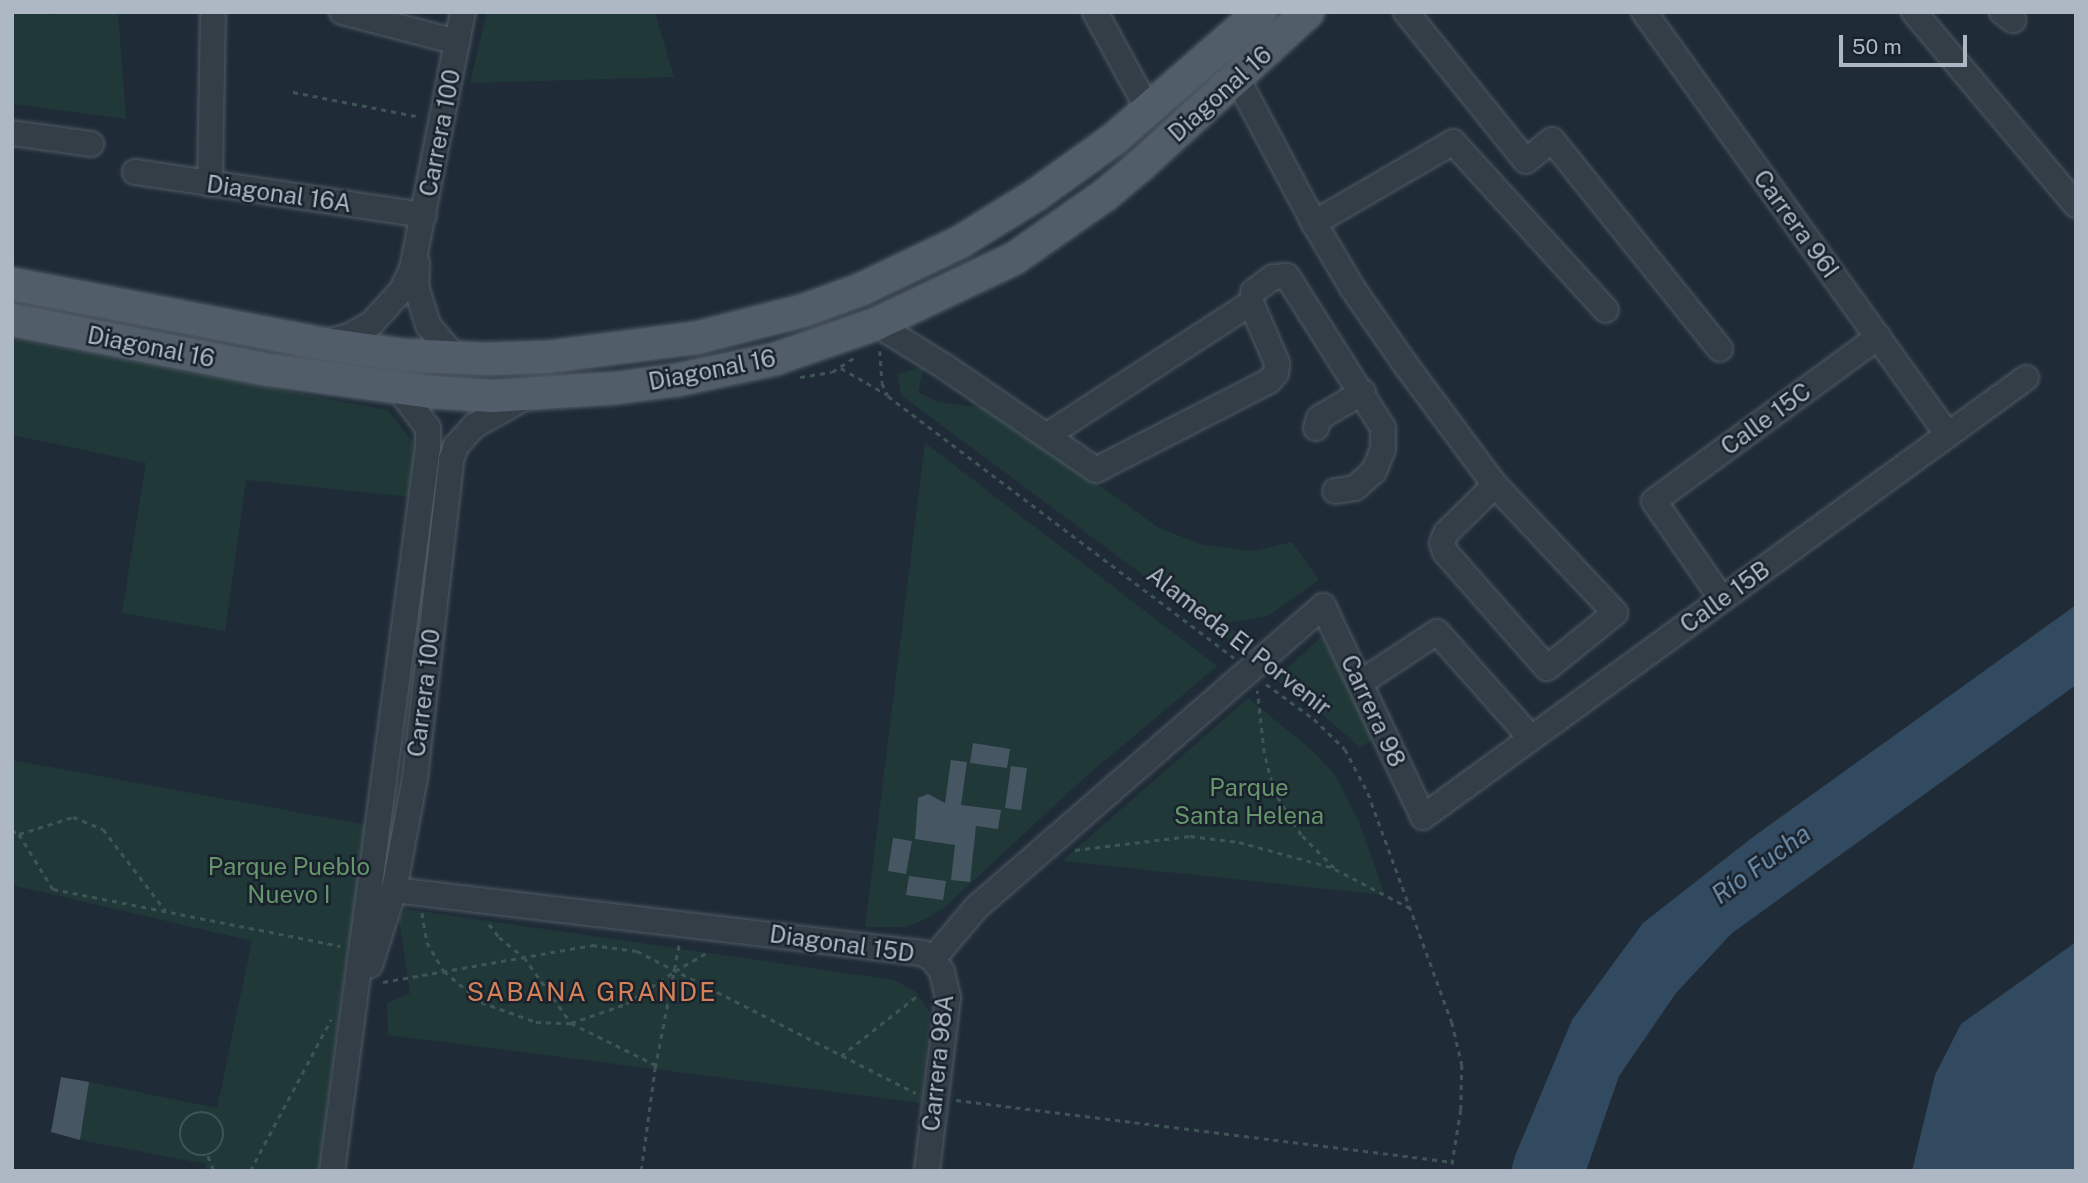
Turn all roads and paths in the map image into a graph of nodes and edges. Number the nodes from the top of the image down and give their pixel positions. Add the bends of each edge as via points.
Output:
1 (213, 12) edge
2 (342, 12) edge
3 (463, 12) edge
4 (1095, 12) edge
5 (1308, 12) edge
6 (1406, 12) edge
7 (1644, 12) edge
8 (1914, 12) edge
9 (1257, 13) edge
10 (457, 41) junction
11 (1237, 78) junction
12 (293, 92) dead end
13 (1149, 111) junction
14 (427, 118) dead end
15 (12, 133) edge
16 (90, 144) dead end
17 (135, 172) dead end
18 (210, 184) junction
19 (2074, 200) edge
20 (424, 215) junction
21 (1314, 223) junction
22 (417, 253) junction
23 (12, 284) edge
24 (1253, 292) dead end
25 (1606, 310) dead end
26 (12, 320) edge
27 (878, 335) junction
28 (1878, 337) junction
29 (324, 344) junction
30 (1720, 349) dead end
31 (456, 358) junction
32 (841, 368) dead end
33 (2026, 378) dead end
34 (398, 388) junction
35 (1363, 392) junction
36 (528, 396) junction
37 (888, 396) junction
38 (1315, 428) dead end
39 (1948, 435) junction
40 (1046, 436) junction
41 (1495, 485) junction
42 (1335, 491) dead end
43 (1722, 599) junction
44 (1323, 606) joint
45 (408, 612) junction
46 (433, 615) junction
47 (1249, 671) junction
48 (1360, 683) junction
49 (1531, 738) junction
50 (1423, 817) joint
51 (12, 830) edge
52 (19, 834) junction
53 (1039, 853) junction
54 (1334, 868) junction
55 (394, 890) junction
56 (423, 906) dead end
57 (1410, 908) junction
58 (166, 912) junction
59 (484, 918) dead end
60 (682, 923) junction
61 (360, 950) junction
62 (708, 953) dead end
63 (524, 957) junction
64 (933, 959) junction
65 (444, 971) junction
66 (674, 971) junction
67 (383, 982) dead end
68 (918, 995) dead end
69 (342, 1018) junction
70 (571, 1023) junction
71 (841, 1056) junction
72 (656, 1065) junction
73 (936, 1097) junction
74 (208, 1156) junction
75 (1453, 1163) junction
76 (214, 1171) edge
77 (250, 1171) edge
78 (332, 1171) edge
79 (640, 1171) edge
80 (927, 1171) edge
81 (1451, 1171) edge

1 - 18 street
2 - 10 street
3 - 10 street, Carrera 100
4 - 13 street
5 - 11 main road, Diagonal 16
6 - 30 street via 1526,161 1552,140
7 - 28 street, Carrera 96I
8 - 19 street
9 - 13 main road, Diagonal 16
10 - 20 street, Carrera 100
11 - 21 street
11 - 27 main road, Diagonal 16 via 1142,164 1047,237
12 - 14 path
13 - 31 main road, Diagonal 16 via 1036,195 960,242 862,289 805,310 735,330 659,344 547,357
15 - 16 street
17 - 18 street, Diagonal 16A
18 - 20 street, Diagonal 16A
20 - 22 street, Carrera 100
21 - 25 street via 1453,142
21 - 41 street via 1353,289
22 - 29 street, Carrera 100 via 402,290 388,308 351,335
22 - 31 street, Carrera 100 via 420,306 439,341
23 - 29 main road, Diagonal 16
24 - 35 street via 1273,277 1287,276
26 - 34 main road, Diagonal 16 via 219,362
27 - 36 main road, Diagonal 16 via 732,369 628,387
27 - 37 path via 882,383
27 - 40 street via 944,366
28 - 39 street, Carrera 96I
28 - 43 street, Calle 15C via 1654,501
29 - 31 main road, Diagonal 16
32 - 37 path, Alameda El Porvenir
33 - 39 street, Calle 15B
34 - 36 main road, Diagonal 16
34 - 45 street, Carrera 100 via 428,428
35 - 38 street via 1320,418
35 - 42 street via 1383,428 1383,449 1374,471 1355,488
36 - 46 street, Carrera 100 via 474,426 456,446
37 - 47 path, Alameda El Porvenir
39 - 43 street, Calle 15B
40 - 40 street via 1096,470 1269,380 1277,363 1251,303
41 - 41 street via 1615,613 1547,668 1442,543 1446,533
43 - 49 street, Calle 15B
44 - 47 street, Diagonal 15D
44 - 48 street, Carrera 98
45 - 46 street
45 - 61 street, Carrera 100
46 - 55 street, Carrera 100 via 415,778
47 - 53 street, Diagonal 15D
47 - 54 path via 1257,689 1264,753 1274,792 1301,835
47 - 57 path, Alameda El Porvenir via 1314,719 1345,749 1368,793
48 - 49 street via 1437,632
48 - 50 street, Carrera 98
49 - 50 street, Calle 15B
51 - 52 path
52 - 58 path via 53,890
52 - 58 path via 73,817 103,829
53 - 54 path via 1190,836 1239,842
53 - 64 street, Diagonal 15D via 978,907
54 - 57 path
55 - 60 street, Diagonal 15D
55 - 69 street, Carrera 100
56 - 65 path via 427,942
57 - 75 path, Alameda El Porvenir via 1452,1022 1462,1065
58 - 61 path
59 - 63 path
60 - 64 street, Diagonal 15D via 911,950
60 - 66 path
61 - 69 street, Carrera 100
62 - 66 path
63 - 65 path
63 - 66 path via 592,945 614,946 637,951
63 - 70 path
64 - 73 street, Carrera 98A via 942,972 948,997
65 - 67 path
65 - 70 path via 496,1009 536,1022
66 - 70 path via 626,1004
66 - 71 path
66 - 72 path
68 - 71 path
69 - 77 path
69 - 78 street, Carrera 100
70 - 72 path
71 - 73 path via 922,1096
72 - 79 path
73 - 75 path
73 - 80 street, Carrera 98A
74 - 74 path via 195,1155 181,1140 182,1126 197,1113 212,1115 222,1125 220,1147
74 - 76 path
75 - 81 path, Alameda El Porvenir

